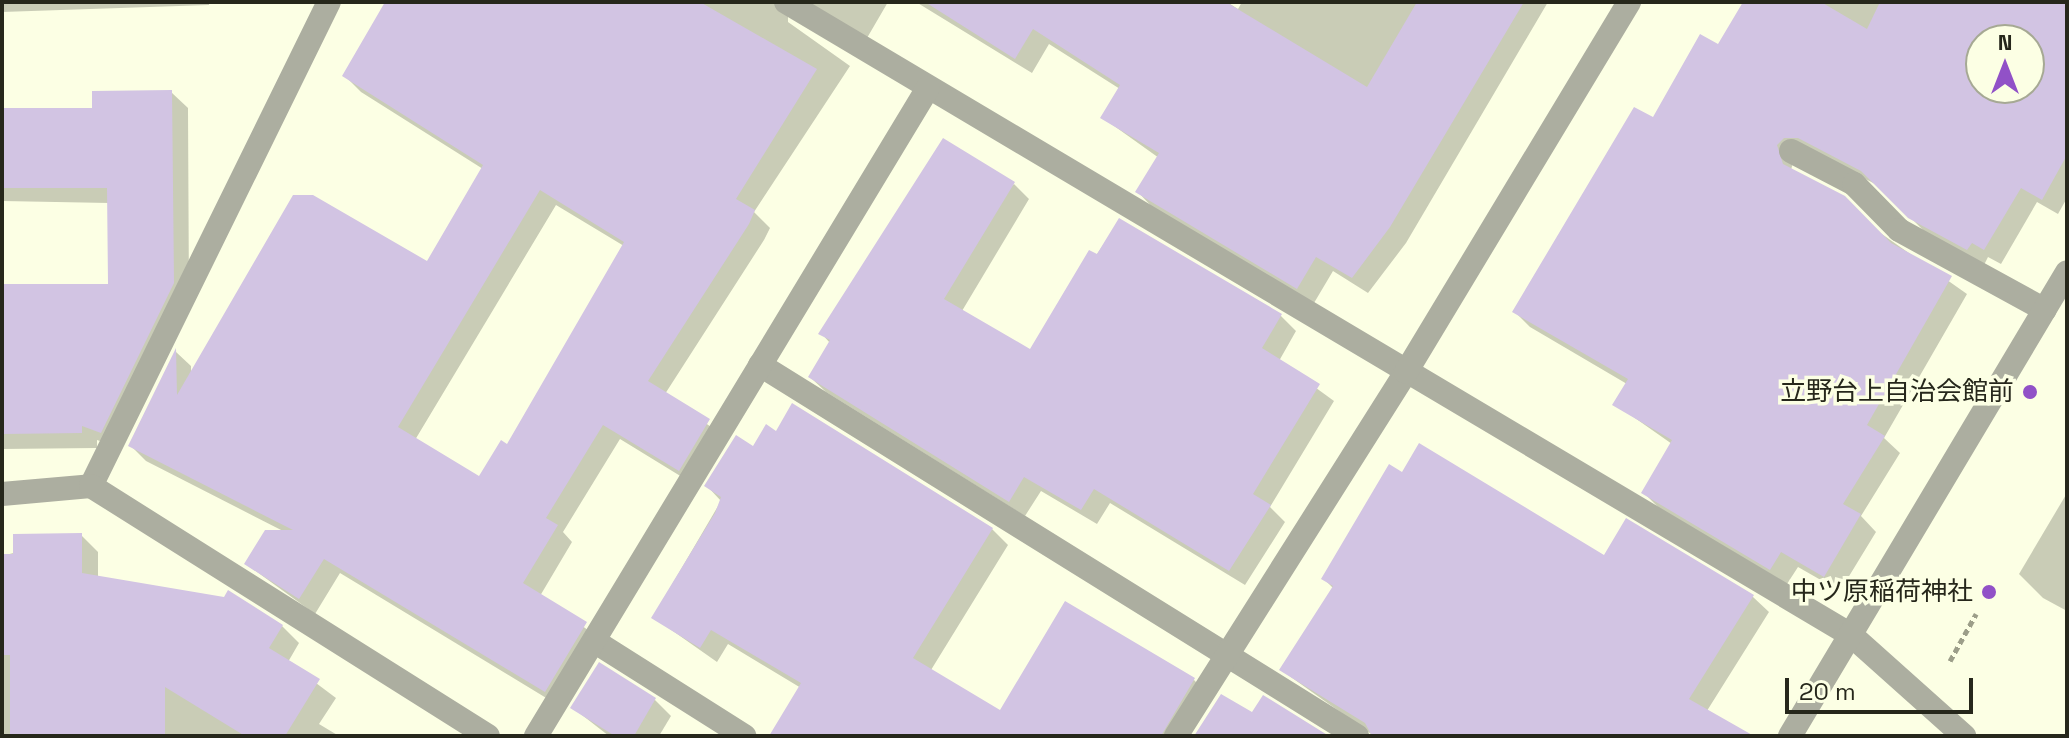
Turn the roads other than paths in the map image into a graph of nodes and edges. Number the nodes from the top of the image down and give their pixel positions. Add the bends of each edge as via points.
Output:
1 (329, 2) edge
2 (786, 2) edge
3 (1629, 2) edge
4 (928, 88) junction
5 (1791, 151) dead end
6 (2067, 272) edge
7 (2045, 310) junction
8 (760, 365) junction
9 (1406, 372) junction
10 (91, 486) junction
11 (2, 494) edge
12 (1851, 635) junction
13 (594, 641) junction
14 (1225, 657) junction
15 (488, 736) edge
16 (536, 736) edge
17 (744, 736) edge
18 (1176, 736) edge
19 (1357, 736) edge
20 (1790, 736) edge
21 (1964, 736) edge

1 - 10 street
2 - 4 street
3 - 9 street
4 - 8 street
4 - 9 street
5 - 7 street via 1854,184 1899,230
6 - 7 street
7 - 12 street
8 - 13 street
8 - 14 street
9 - 12 street
9 - 14 street
10 - 11 street
10 - 15 street
12 - 20 street
12 - 21 street
13 - 16 street
13 - 17 street
14 - 18 street
14 - 19 street

